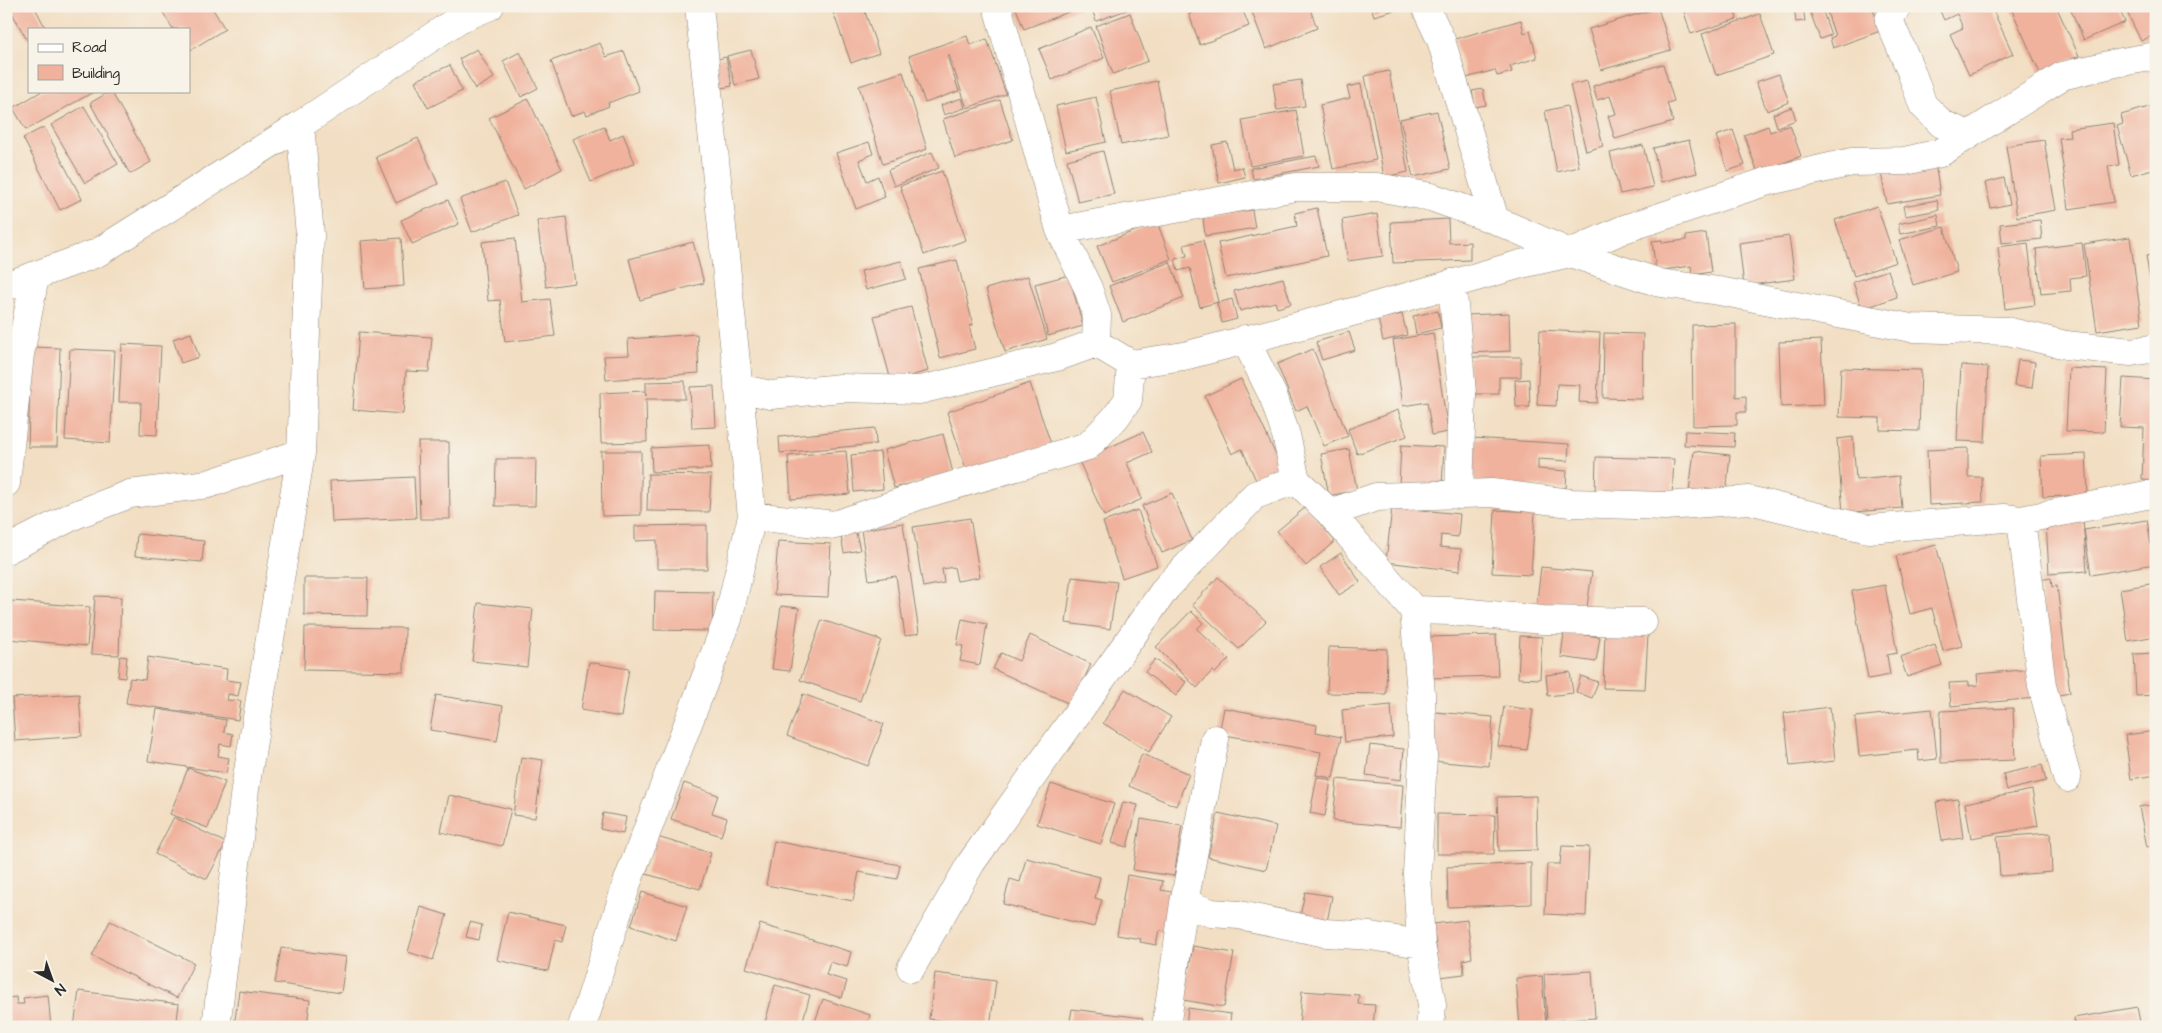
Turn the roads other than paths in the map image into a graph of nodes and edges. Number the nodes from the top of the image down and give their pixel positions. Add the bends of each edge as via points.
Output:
1 (490, 6) edge
2 (699, 6) edge
3 (997, 6) edge
4 (1425, 6) edge
5 (1897, 6) edge
6 (2156, 56) edge
7 (300, 125) junction
8 (1969, 135) junction
9 (1495, 220) junction
10 (1060, 230) junction
11 (1570, 254) junction
12 (35, 277) junction
13 (1452, 283) junction
14 (6, 286) edge
15 (1245, 339) junction
16 (1096, 343) junction
17 (2156, 348) edge
18 (1131, 364) junction
19 (738, 388) junction
20 (301, 453) junction
21 (1296, 480) junction
22 (6, 483) edge
23 (2156, 493) edge
24 (1459, 495) junction
25 (1330, 513) junction
26 (752, 516) junction
27 (2021, 520) junction
28 (6, 550) edge
29 (1414, 610) junction
30 (1643, 622) dead end
31 (1215, 739) dead end
32 (2067, 778) dead end
33 (1184, 903) junction
34 (1421, 944) junction
35 (911, 968) dead end
36 (216, 1027) edge
37 (582, 1027) edge
38 (1166, 1027) edge
39 (1430, 1027) edge

1 - 7 street via 459,19
2 - 19 street
3 - 10 street
4 - 9 street via 1441,40
5 - 8 street via 1889,20 1923,106 1942,124
6 - 8 street via 2062,76
7 - 12 street via 96,253
7 - 20 street via 310,235
8 - 11 street via 1940,153 1905,161 1852,162 1765,182 1624,229
9 - 10 street via 1431,197 1377,187 1296,187
9 - 11 street
10 - 16 street via 1088,288 1097,315
11 - 13 street
11 - 17 street via 1660,284 1911,328 2007,331 2066,345 2131,352
12 - 14 street
12 - 22 street via 20,354
13 - 15 street
13 - 24 street via 1462,393
15 - 18 street via 1184,356
15 - 21 street via 1274,398
16 - 18 street
16 - 19 street via 1057,357 920,390 840,388 771,394
18 - 26 street via 1128,400 1088,446 921,495 835,525
19 - 26 street
20 - 28 street via 208,484 130,494 75,515
20 - 36 street via 244,789
21 - 25 street
21 - 35 street via 1255,495 1166,588 971,863
23 - 27 street
24 - 25 street via 1376,497
24 - 27 street via 1492,493 1571,502 1665,506 1749,500 1868,529 2004,518
25 - 29 street
26 - 37 street via 728,619 627,883
27 - 32 street via 2042,686
29 - 30 street via 1543,620
29 - 34 street via 1423,756 1417,874
31 - 33 street
33 - 34 street via 1211,913 1240,915 1326,933
33 - 38 street
34 - 39 street via 1432,1005

